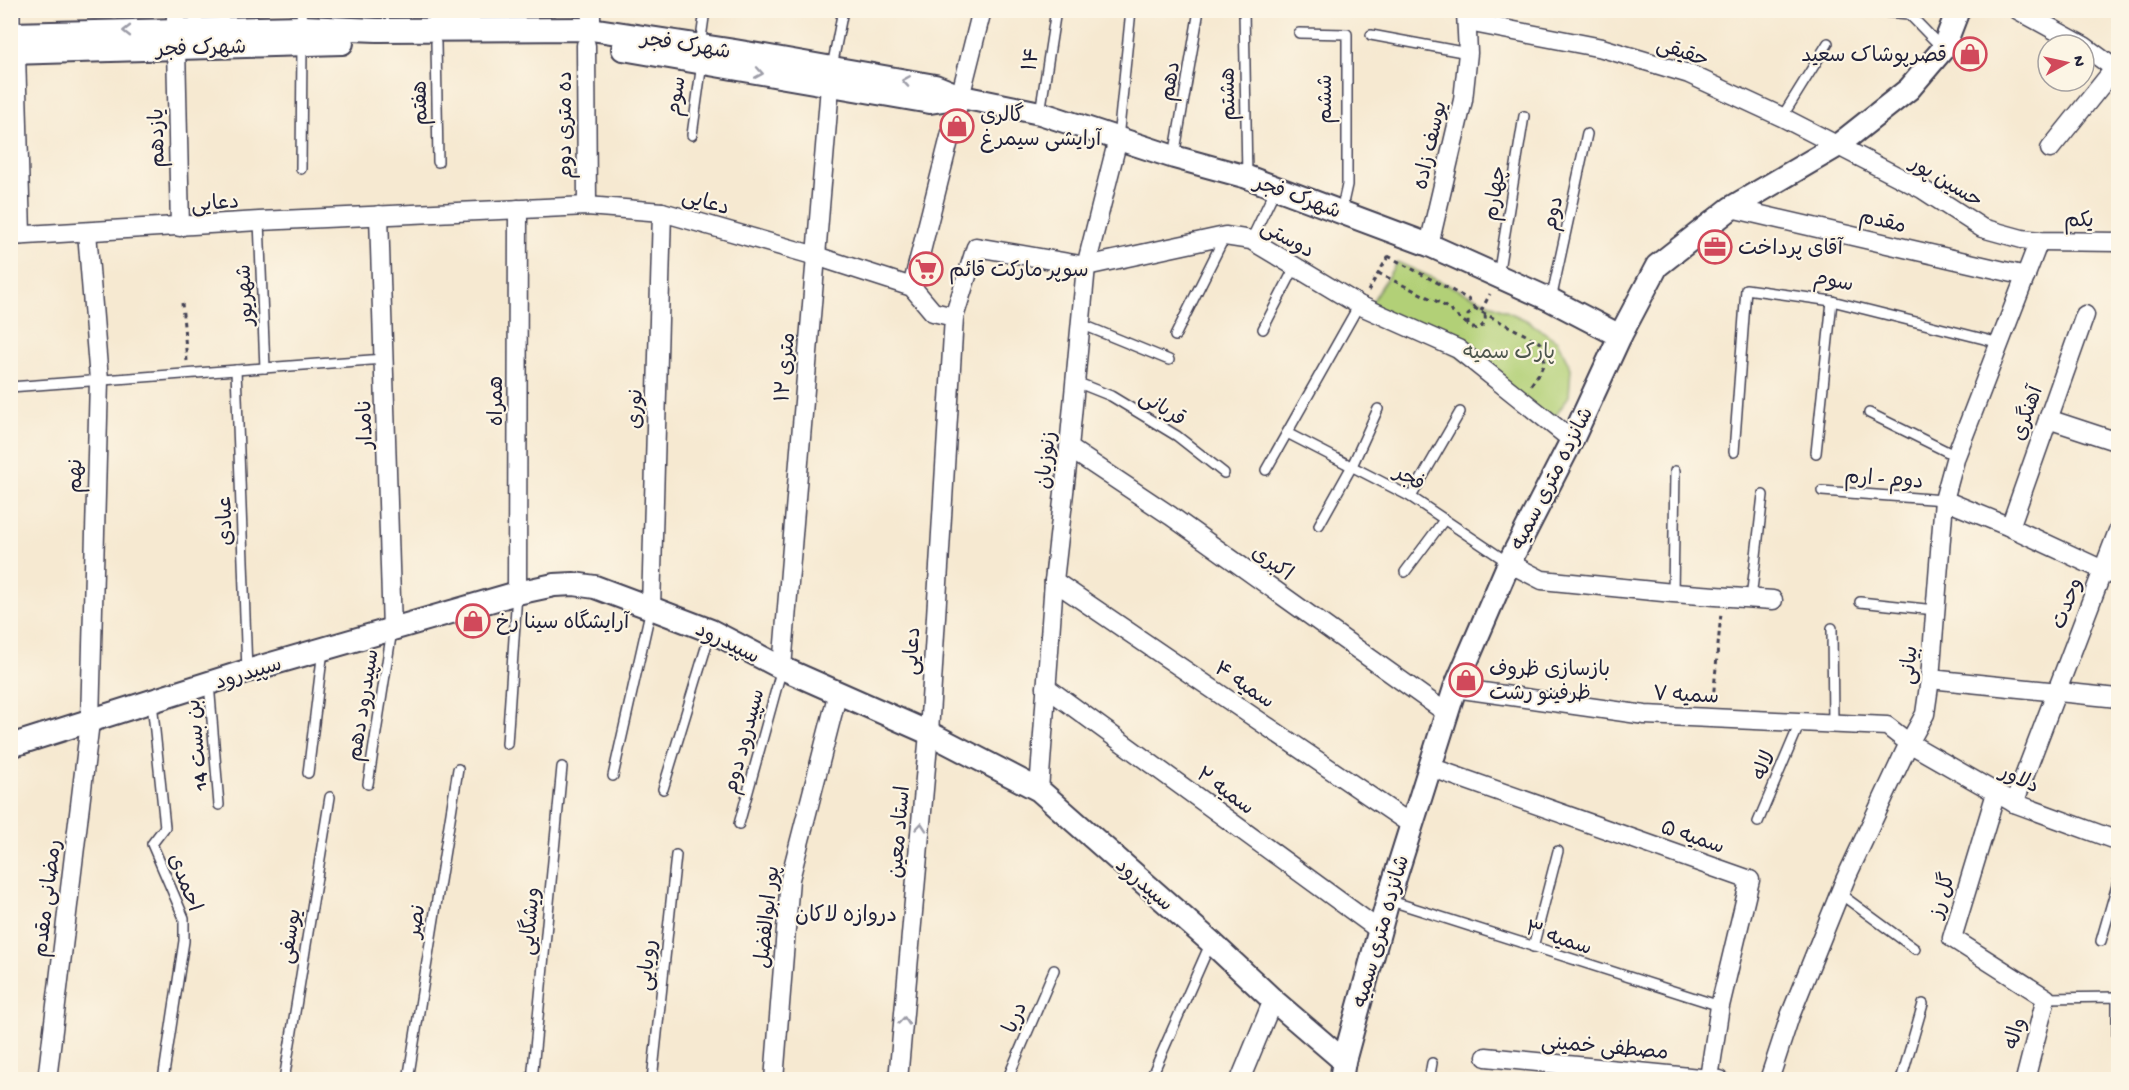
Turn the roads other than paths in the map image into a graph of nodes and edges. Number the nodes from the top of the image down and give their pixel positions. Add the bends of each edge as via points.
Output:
1 (15, 10) edge
2 (705, 10) edge
3 (843, 10) edge
4 (982, 10) edge
5 (1056, 10) edge
6 (1131, 10) edge
7 (1199, 10) edge
8 (1244, 10) edge
9 (1861, 10) edge
10 (1958, 10) edge
11 (2018, 10) edge
12 (1466, 16) edge
13 (301, 27) edge
14 (434, 27) edge
15 (589, 28) edge
16 (176, 30) edge
17 (1299, 33) dead end
18 (2061, 33) edge
19 (1371, 35) dead end
20 (13, 43) edge
21 (1828, 43) dead end
22 (1943, 49) junction
23 (1468, 53) junction
24 (701, 54) junction
25 (2096, 54) edge
26 (2117, 69) edge
27 (831, 77) junction
28 (962, 97) junction
29 (1040, 113) junction
30 (1524, 116) dead end
31 (1782, 117) junction
32 (1587, 134) dead end
33 (692, 135) dead end
34 (1118, 139) junction
35 (1837, 146) junction
36 (2050, 149) dead end
37 (1174, 157) junction
38 (438, 162) dead end
39 (301, 169) dead end
40 (1247, 177) junction
41 (1276, 188) junction
42 (587, 206) junction
43 (1731, 208) junction
44 (518, 209) junction
45 (662, 212) junction
46 (1341, 212) junction
47 (379, 215) junction
48 (259, 221) junction
49 (180, 227) junction
50 (87, 232) junction
51 (16, 235) edge
52 (1225, 236) junction
53 (1251, 240) junction
54 (2039, 241) junction
55 (2118, 242) edge
56 (1430, 245) junction
57 (816, 256) junction
58 (1086, 266) junction
59 (1295, 267) junction
60 (1498, 276) junction
61 (2026, 276) junction
62 (912, 286) junction
63 (1551, 300) junction
64 (1832, 301) junction
65 (1359, 305) junction
66 (2085, 315) dead end
67 (954, 317) junction
68 (1081, 324) junction
69 (1263, 329) dead end
70 (1175, 336) dead end
71 (1620, 336) junction
72 (2000, 344) junction
73 (384, 359) junction
74 (1169, 360) dead end
75 (265, 368) junction
76 (236, 370) junction
77 (99, 380) junction
78 (1076, 382) junction
79 (10, 387) edge
80 (1378, 410) dead end
81 (1460, 412) dead end
82 (1869, 413) dead end
83 (2048, 419) junction
84 (1287, 433) junction
85 (1572, 440) junction
86 (2118, 442) edge
87 (1070, 448) junction
88 (1734, 452) dead end
89 (1816, 453) dead end
90 (1956, 456) junction
91 (1352, 466) junction
92 (1266, 470) dead end
93 (1675, 471) dead end
94 (1224, 473) dead end
95 (1822, 491) dead end
96 (1763, 495) dead end
97 (1411, 497) junction
98 (1944, 500) junction
99 (1444, 519) junction
100 (1319, 525) dead end
101 (2010, 527) junction
102 (2118, 531) edge
103 (1509, 563) junction
104 (1405, 572) dead end
105 (2111, 574) edge
106 (1054, 581) junction
107 (517, 593) junction
108 (1673, 593) junction
109 (1751, 599) junction
110 (1773, 600) dead end
111 (1860, 602) dead end
112 (651, 608) junction
113 (1935, 610) junction
114 (1832, 628) dead end
115 (392, 630) junction
116 (711, 631) junction
117 (323, 650) junction
118 (782, 668) junction
119 (247, 671) junction
120 (1930, 679) junction
121 (209, 683) junction
122 (1046, 687) junction
123 (1455, 688) junction
124 (838, 692) junction
125 (2055, 692) junction
126 (2118, 698) edge
127 (152, 702) junction
128 (1448, 714) junction
129 (90, 722) junction
130 (1800, 723) junction
131 (1833, 724) junction
132 (929, 733) junction
133 (1909, 743) junction
134 (507, 744) dead end
135 (10, 746) edge
136 (562, 767) dead end
137 (1430, 767) junction
138 (458, 769) dead end
139 (308, 773) dead end
140 (613, 776) dead end
141 (368, 784) dead end
142 (663, 789) dead end
143 (1039, 790) junction
144 (1996, 793) junction
145 (330, 797) dead end
146 (2014, 803) junction
147 (219, 805) dead end
148 (1758, 822) dead end
149 (739, 824) dead end
150 (1412, 825) junction
151 (2118, 839) edge
152 (1558, 851) dead end
153 (676, 855) dead end
154 (2118, 882) edge
155 (1839, 892) junction
156 (1388, 900) junction
157 (1379, 930) junction
158 (2101, 941) dead end
159 (1211, 942) junction
160 (1533, 948) junction
161 (1916, 949) dead end
162 (1054, 970) dead end
163 (2046, 998) junction
164 (1273, 1000) junction
165 (1923, 1004) dead end
166 (1720, 1006) junction
167 (1486, 1057) dead end
168 (1432, 1063) dead end
169 (2117, 1064) dead end
170 (1342, 1070) edge
171 (1552, 1072) edge
172 (1652, 1077) edge
173 (1714, 1079) edge
174 (47, 1080) edge
175 (163, 1080) edge
176 (284, 1080) edge
177 (408, 1080) edge
178 (532, 1080) edge
179 (652, 1080) edge
180 (774, 1080) edge
181 (898, 1080) edge
182 (1007, 1080) edge
183 (1150, 1080) edge
184 (1240, 1080) edge
185 (1429, 1080) edge
186 (1769, 1080) edge
187 (1901, 1080) edge
188 (2025, 1080) edge

1 - 20 lane
2 - 24 lane
3 - 27 lane
4 - 28 street
5 - 29 lane, ۱۴
6 - 34 lane
7 - 37 lane, دهم
8 - 40 lane, هشتم
9 - 22 lane via 1909,14
10 - 22 street, شانزده متری سمیه
11 - 18 street
12 - 23 street, یوسف زاده
12 - 31 street, حقیقی via 1602,48 1689,74
13 - 14 street, شهرک فجر
13 - 16 street, شهرک فجر
13 - 39 lane
14 - 15 street, شهرک فجر
14 - 38 lane, هفتم
15 - 24 street, شهرک فجر
15 - 42 street, ده متری دوم
16 - 20 street, شهرک فجر
16 - 49 street, یازدهم
17 - 46 lane, ششم via 1347,34 1347,185
19 - 23 lane
20 - 51 street
21 - 31 lane
22 - 35 street, شانزده متری سمیه via 1909,89
23 - 56 street, یوسف زاده via 1463,100
24 - 27 street, شهرک فجر
24 - 33 lane, سوم
25 - 26 street
26 - 36 street
27 - 28 street, شهرک فجر via 935,86
27 - 57 street, ۱۲ متری
28 - 29 street, شهرک فجر
28 - 62 street
29 - 34 street, شهرک فجر
30 - 60 lane, چهارم
31 - 35 street, حقیقی
32 - 63 lane, دوم
34 - 37 street, شهرک فجر
34 - 58 street, زنوزیان
35 - 43 street, شانزده متری سمیه
35 - 54 street, حسین پور via 1922,189 1982,228
37 - 40 street, شهرک فجر
40 - 41 street, شهرک فجر
41 - 46 street, شهرک فجر
41 - 53 lane
42 - 44 street, دعایی
42 - 45 street, دعایی
43 - 61 street, مقدم
43 - 71 street, شانزده متری سمیه via 1657,266
44 - 47 street, دعایی
44 - 107 street, همراه
45 - 57 street, دعایی
45 - 112 street, نوری
46 - 56 street, شهرک فجر
47 - 48 street, دعایی
47 - 73 street, نامدار
48 - 49 street, دعایی
48 - 75 lane, شهریور
49 - 50 street, دعایی
50 - 51 street, دعایی
50 - 77 street, نهم
52 - 53 street, دوستی
52 - 58 street, دوستی
52 - 70 lane
53 - 59 street, دوستی
54 - 55 street, یکم
54 - 61 street, بیانی
56 - 60 street, شهرک فجر
57 - 62 street, دعایی
57 - 118 street, ۱۲ متری
58 - 67 street, دوستی via 976,247
58 - 68 street, زنوزیان
59 - 65 street, دوستی
59 - 69 lane
60 - 63 street, شهرک فجر
61 - 72 street, بیانی
62 - 67 street via 933,312
63 - 71 street, شهرک فجر
64 - 72 lane, سوم
64 - 88 lane, سوم via 1746,289
64 - 89 lane
65 - 84 lane
65 - 85 street, دوستی via 1458,350
66 - 83 street, آهنگری
67 - 132 street, دعایی
68 - 74 lane
68 - 78 street, زنوزیان
71 - 85 street, شانزده متری سمیه
72 - 90 street, بیانی
73 - 75 lane
73 - 115 street, نامدار
75 - 76 lane
76 - 77 lane
76 - 119 lane, عبادی
77 - 79 lane
77 - 129 street, نهم
78 - 87 street, زنوزیان
78 - 94 lane, قربانی via 1111,396 1177,436
80 - 91 lane
81 - 97 lane
82 - 90 lane
83 - 86 street
83 - 101 street, آهنگری
84 - 91 lane, فجر
84 - 92 lane
85 - 103 street, شانزده متری سمیه
87 - 106 street, زنوزیان
87 - 128 street, اکبری
90 - 98 street, بیانی
91 - 97 lane, فجر
91 - 100 lane
93 - 108 lane
95 - 98 lane, دوم - ارم
96 - 109 lane
97 - 99 lane, فجر
98 - 101 street
98 - 113 street, بیانی
99 - 103 lane, فجر
99 - 104 lane
101 - 105 street
102 - 105 street, وحدت
103 - 108 street via 1542,580
103 - 123 street, شانزده متری سمیه
105 - 125 street, وحدت
106 - 122 street, زنوزیان
106 - 150 street, سمیه ۴
107 - 112 street, سپیدرود via 574,584 595,587
107 - 115 street, سپیدرود
107 - 134 lane
108 - 109 street
109 - 110 street
111 - 113 lane
112 - 116 street, سپیدرود
112 - 140 lane
113 - 120 street, بیانی
114 - 131 lane
115 - 117 street, سپیدرود
115 - 141 lane, سپیدرود دهم
116 - 118 street, سپیدرود
116 - 142 lane
117 - 119 street, سپیدرود
117 - 139 lane
118 - 124 street, سپیدرود
118 - 149 lane, سپیدرود دوم
119 - 121 street, سپیدرود
120 - 125 street
120 - 133 street, بیانی via 1925,714
121 - 127 street, سپیدرود
121 - 147 lane, بن بست 14
122 - 143 street, زنوزیان
122 - 157 street, سمیه ۲
123 - 128 street, شانزده متری سمیه
123 - 130 street, سمیه ۷ via 1645,715
124 - 132 street, سپیدرود
124 - 180 street, پور ابوالفضل via 790,879
125 - 126 street
125 - 146 street
127 - 129 street, سپیدرود
127 - 175 lane, احمدی via 165,826 152,844 184,918
128 - 137 street, شانزده متری سمیه
129 - 135 street, سپیدرود
129 - 174 street, رمضانی مقدم
130 - 131 street, سمیه ۷
130 - 148 lane, لاله
131 - 133 street, سمیه ۷ via 1887,726
132 - 143 street, سپیدرود
181 -> 132 street, استاد معین
133 - 144 street, دلاور
133 - 155 street, بیانی
136 - 178 lane, ویشگایی
137 - 150 street, شانزده متری سمیه
137 - 166 street, سمیه ۵ via 1750,880
138 - 177 lane, نصر
143 - 159 street, سپیدرود
144 - 146 street, دلاور
144 - 163 street, گل رز via 1952,938
145 - 176 lane, یوسفی
146 - 151 street, دلاور
150 - 156 street, شانزده متری سمیه
152 - 160 lane
153 - 179 lane, رویایی
154 - 158 lane
155 - 161 lane
155 - 186 street, بیانی
156 - 157 street, شانزده متری سمیه
156 - 160 lane, سمیه ۳
157 - 170 street, شانزده متری سمیه
159 - 164 street, سپیدرود
159 - 183 lane
160 - 166 lane, سمیه ۳
162 - 182 lane, دریا
163 - 169 lane via 2117,997
163 - 188 street, واله
164 - 170 street, سپیدرود
164 - 184 street
165 - 187 lane
166 - 173 street, سمیه ۵
167 - 171 street, مصطفی خمینی
168 - 185 lane
171 - 172 street, مصطفی خمینی
172 - 173 street, مصطفی خمینی

